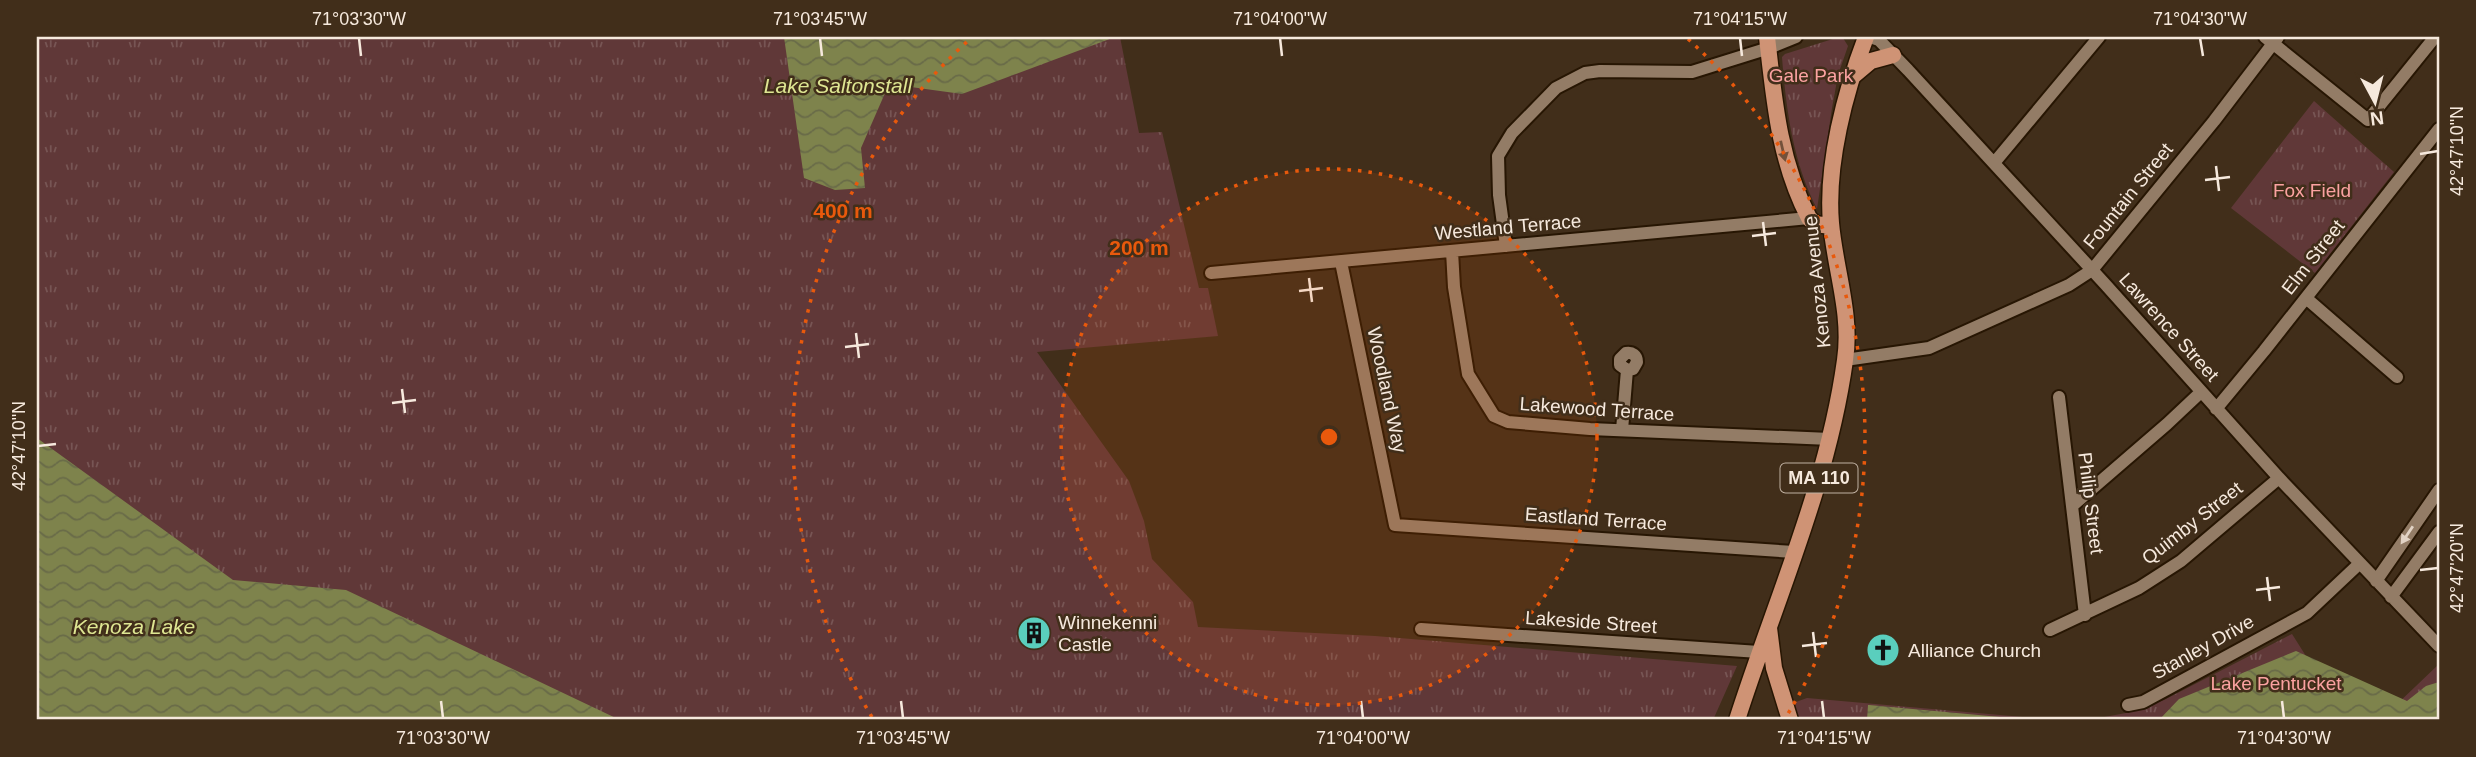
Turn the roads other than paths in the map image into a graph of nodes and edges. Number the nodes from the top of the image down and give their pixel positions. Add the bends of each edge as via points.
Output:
1 (1796, 37) edge
2 (1868, 37) edge
3 (2435, 37) edge
4 (2093, 39) edge
5 (2272, 39) edge
6 (1768, 43) edge
7 (1893, 54) junction
8 (1852, 77) junction
9 (2439, 129) edge
10 (1994, 163) junction
11 (1809, 218) junction
12 (1831, 226) junction
13 (1506, 246) junction
14 (1452, 251) junction
15 (1341, 262) junction
16 (2092, 270) junction
17 (1211, 273) dead end
18 (2306, 298) junction
19 (1845, 360) junction
20 (1627, 370) dead end
21 (2397, 377) dead end
22 (2201, 391) junction
23 (2059, 397) dead end
24 (2216, 409) junction
25 (1622, 430) junction
26 (1830, 439) junction
27 (2279, 478) junction
28 (2439, 490) edge
29 (2072, 506) junction
30 (1395, 525) joint
31 (2439, 532) edge
32 (1794, 552) junction
33 (2359, 565) junction
34 (2376, 581) junction
35 (2391, 597) junction
36 (2085, 615) junction
37 (1768, 625) junction
38 (1421, 629) dead end
39 (2050, 630) dead end
40 (2439, 646) edge
41 (1759, 652) junction
42 (2128, 705) dead end
43 (1737, 720) edge
44 (1790, 720) edge

1 - 6 street
2 - 7 street, Lawrence Street via 1879,40
2 - 8 main road, Kenoza Avenue / MA 110
3 - 5 street via 2368,120
4 - 10 street
5 - 16 street, Fountain Street via 2214,121
6 -> 11 main road via 1783,152
6 - 13 street via 1692,72 1600,71 1585,73 1556,88 1511,132 1498,156
7 - 8 main road via 1871,61
7 - 10 street, Lawrence Street
8 - 12 main road, Kenoza Avenue / MA 110 via 1838,137
9 - 18 street, Elm Street
10 - 16 street, Lawrence Street
11 - 12 main road via 1815,224
11 - 13 street, Westland Terrace
12 - 19 main road, Kenoza Avenue / MA 110 via 1846,324
13 - 14 street, Westland Terrace
14 - 15 street, Westland Terrace
14 - 25 street, Lakewood Terrace via 1468,374 1494,416 1508,422
15 - 17 street, Westland Terrace
15 - 30 street, Woodland Way
16 - 19 street, Fountain Street via 2069,285 1928,348
16 - 22 street, Lawrence Street
18 - 21 street
18 - 24 street, Elm Street
19 - 26 main road, Kenoza Avenue / MA 110
20 - 25 street
22 - 24 street, Lawrence Street
22 - 29 street
23 - 29 street, Philip Street
24 - 27 street, Lawrence Street
25 - 26 street, Lakewood Terrace
26 - 32 main road, Kenoza Avenue / MA 110
27 - 33 street, Lawrence Street
27 - 36 street, Quimby Street via 2181,561
28 -> 34 street
29 - 36 street, Philip Street
30 - 32 street, Eastland Terrace
31 - 35 street
32 - 37 main road, Kenoza Avenue / MA 110
33 - 34 street, Lawrence Street
33 - 42 street, Stanley Drive via 2307,612 2143,702
34 - 35 street, Lawrence Street
35 - 40 street, Lawrence Street
36 - 39 street, Quimby Street
37 - 41 main road, Kenoza Avenue / MA 110
37 - 44 main road via 1774,668
38 - 41 street, Lakeside Street
41 - 43 main road, Kenoza Avenue / MA 110

